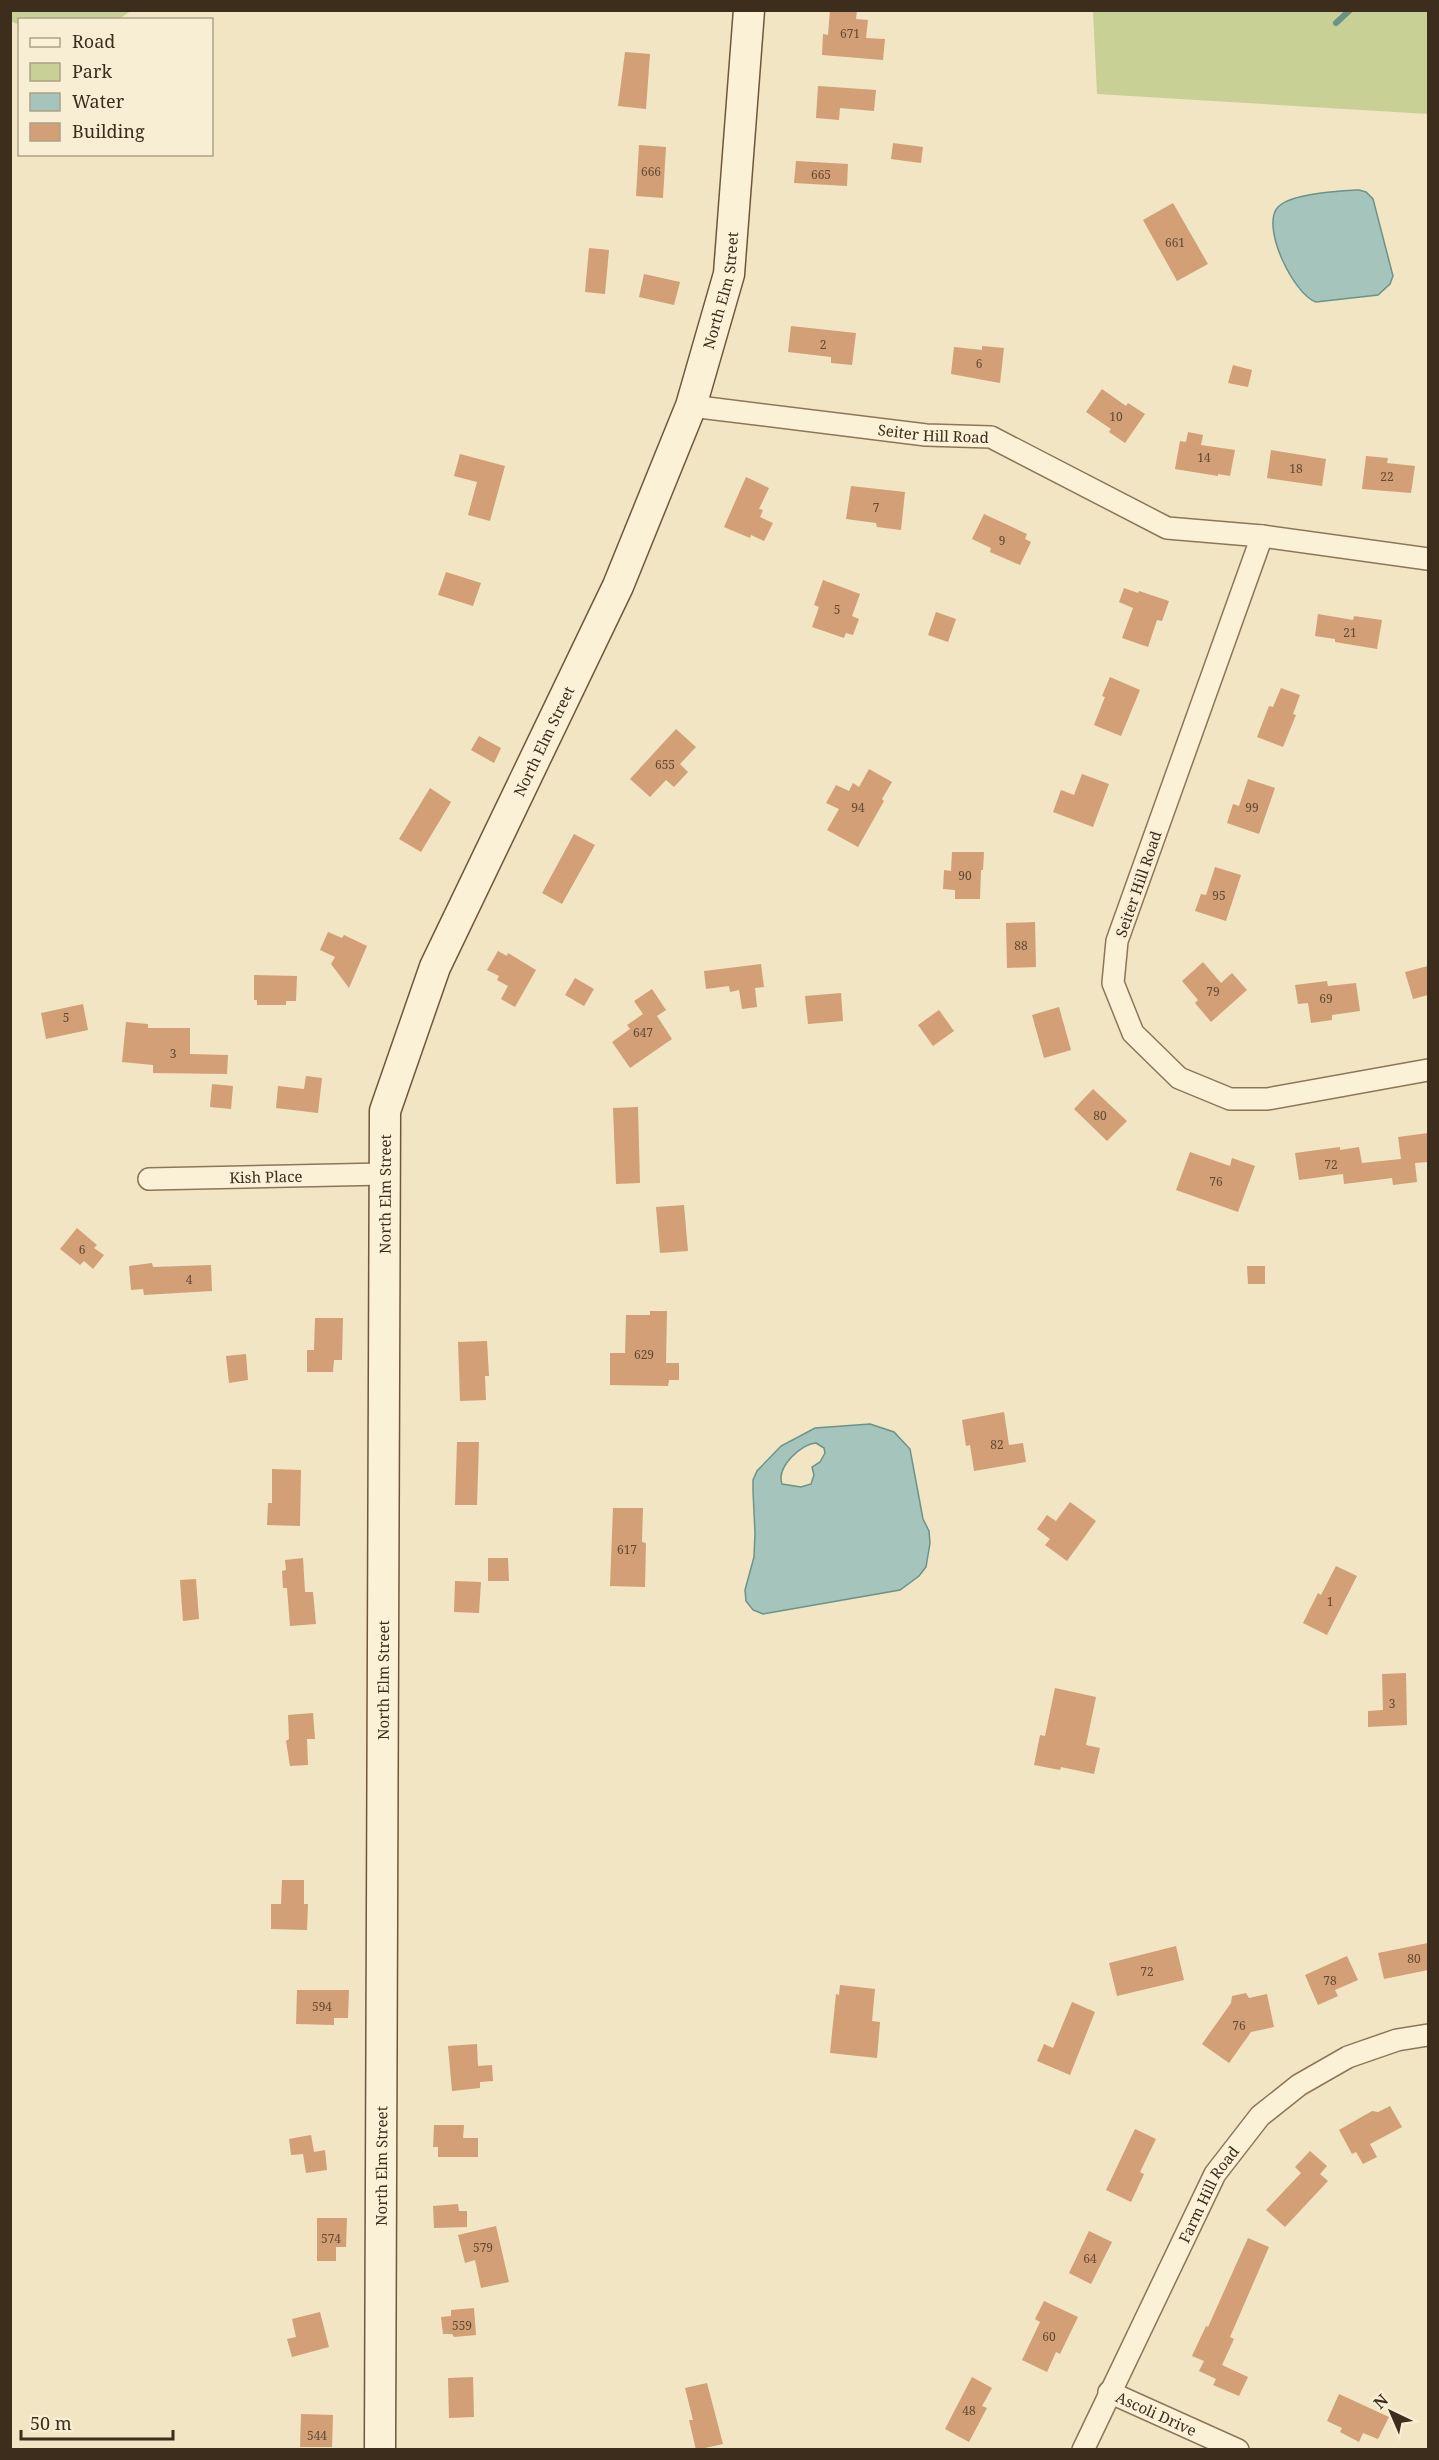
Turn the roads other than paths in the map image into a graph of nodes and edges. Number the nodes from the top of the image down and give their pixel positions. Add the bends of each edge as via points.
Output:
1 (749, 10) edge
2 (691, 406) junction
3 (1262, 536) junction
4 (1428, 559) edge
5 (1428, 1070) edge
6 (384, 1174) junction
7 (149, 1179) dead end
8 (1428, 2034) edge
9 (1109, 2392) junction
10 (380, 2450) edge
11 (1083, 2450) edge
12 (1238, 2450) edge

1 - 2 main road, North Elm Street via 729,273
2 - 3 street, Seiter Hill Road via 926,435 991,437 1167,528
2 - 6 main road, North Elm Street via 618,586 435,967 385,1111
3 - 4 street, Seiter Hill Road
3 - 5 street, Seiter Hill Road via 1117,941 1113,983 1133,1033 1179,1078 1230,1099 1267,1099
6 - 7 street, Kish Place
6 - 10 main road, North Elm Street
8 - 9 street, Farm Hill Road via 1348,2057 1299,2085 1260,2116 1215,2174
9 - 11 street, Farm Hill Road
9 - 12 street, Ascoli Drive

